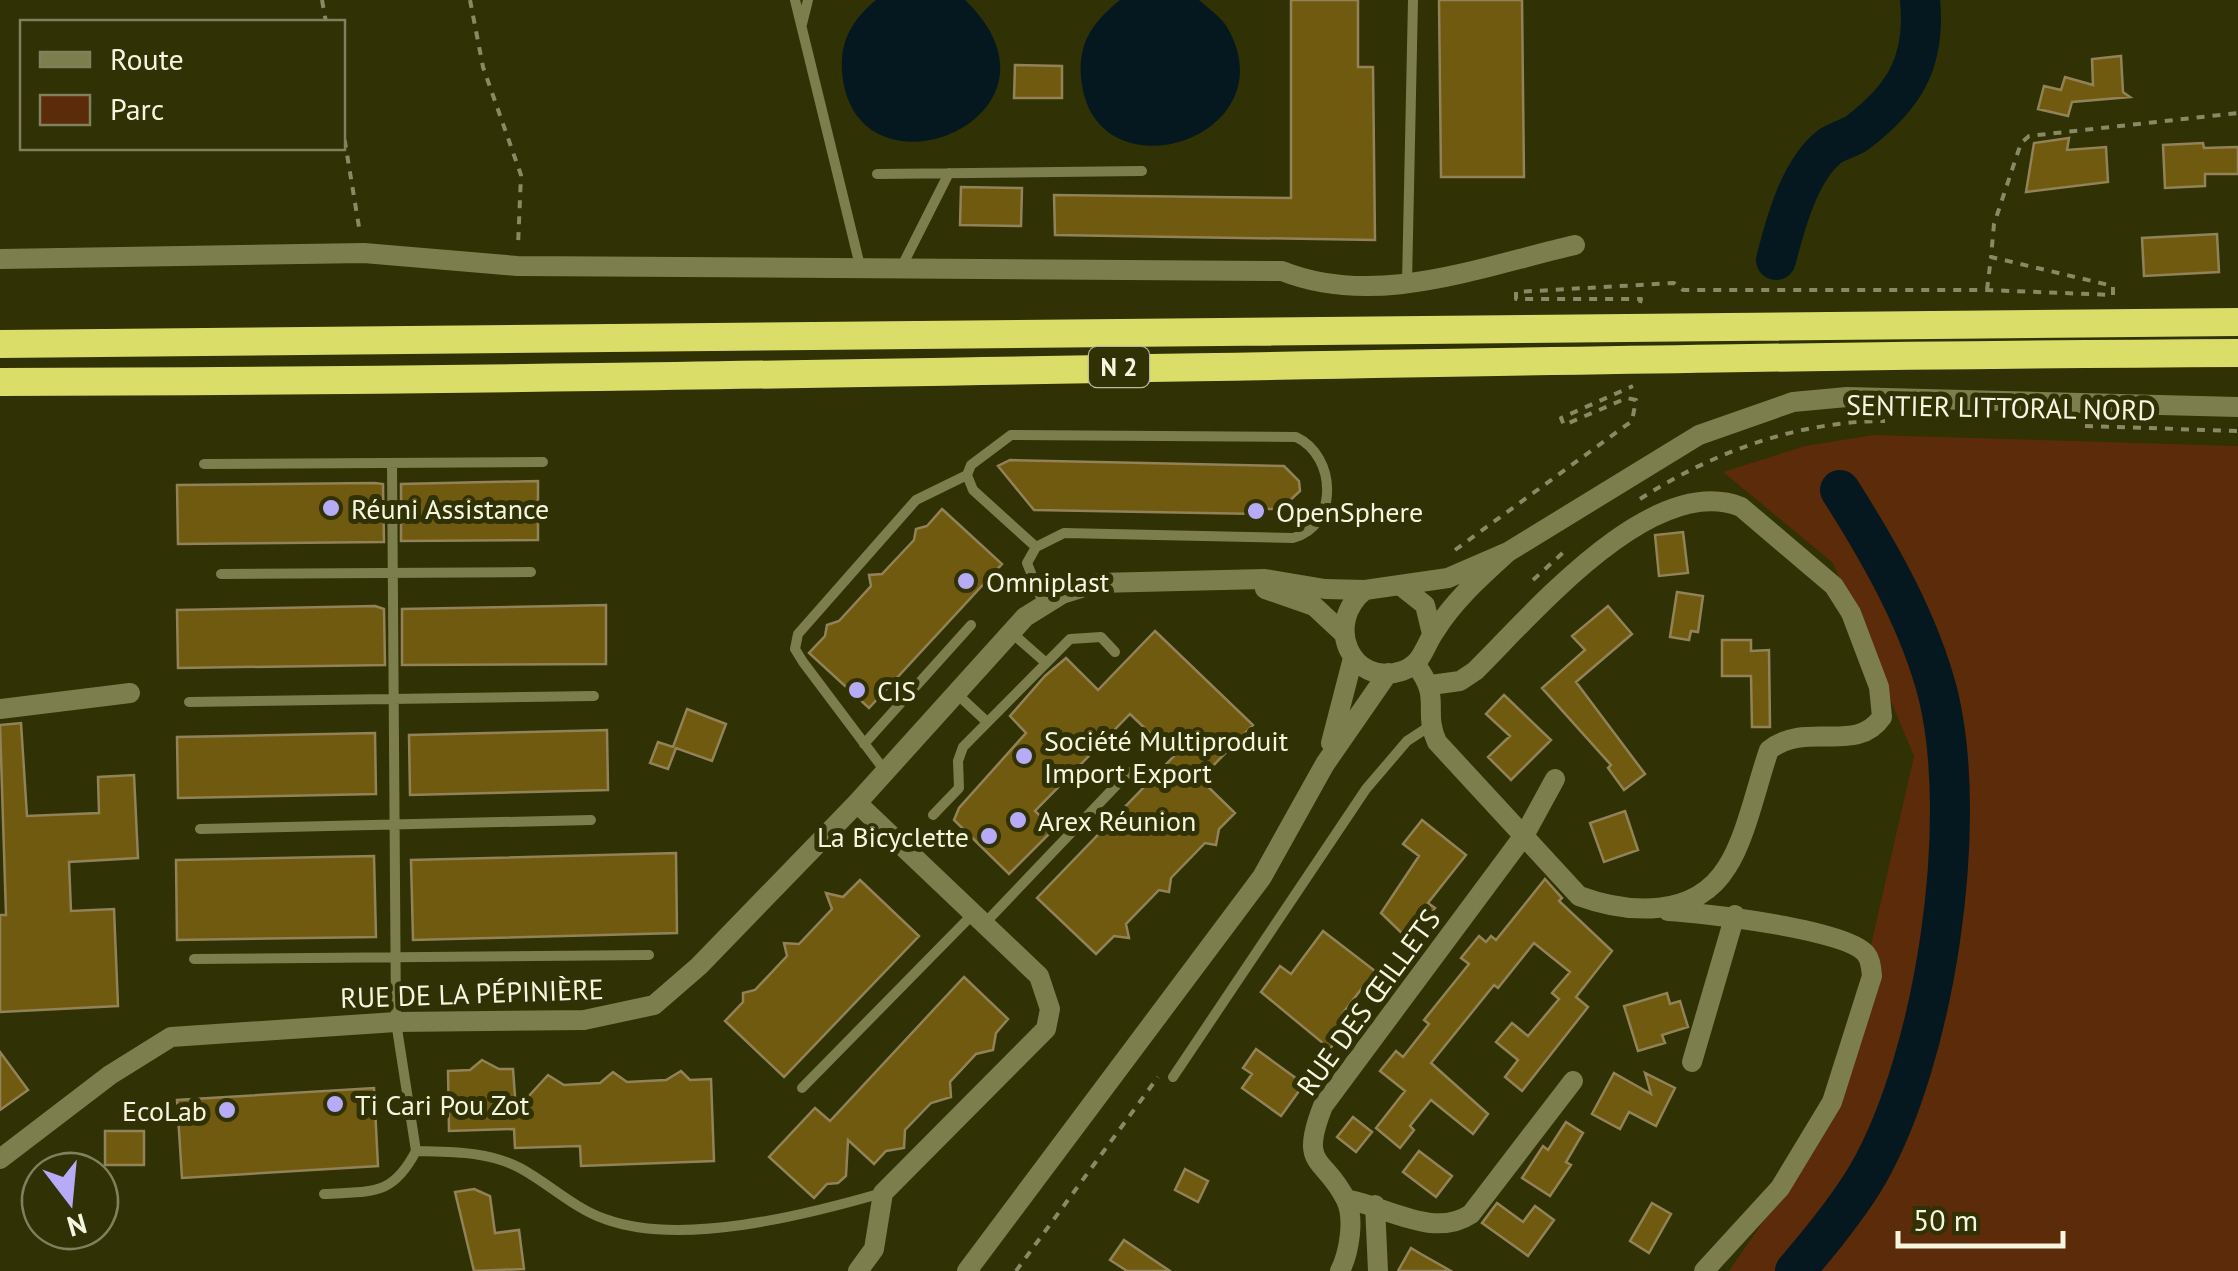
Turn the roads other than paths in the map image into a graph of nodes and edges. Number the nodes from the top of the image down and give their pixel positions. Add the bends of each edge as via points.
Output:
1 (795, 0) edge
2 (808, 0) edge
3 (1413, 0) edge
4 (802, 25) junction
5 (1142, 171) dead end
6 (949, 173) junction
7 (877, 174) dead end
8 (1575, 244) dead end
9 (0, 258) edge
10 (860, 270) junction
11 (900, 270) junction
12 (1407, 284) junction
13 (2238, 322) edge
14 (0, 344) edge
15 (2238, 353) edge
16 (0, 382) edge
17 (2238, 407) edge
18 (544, 462) dead end
19 (392, 463) junction
20 (204, 464) dead end
21 (967, 475) junction
22 (1036, 547) junction
23 (1508, 552) junction
24 (392, 571) junction
25 (532, 572) dead end
26 (222, 574) dead end
27 (1229, 581) junction
28 (1401, 586) junction
29 (1365, 590) junction
30 (1042, 603) junction
31 (971, 625) dead end
32 (1011, 633) junction
33 (1343, 633) junction
34 (1432, 634) junction
35 (1116, 652) dead end
36 (1353, 658) junction
37 (1045, 662) junction
38 (1414, 664) junction
39 (1388, 673) junction
40 (1431, 686) junction
41 (130, 693) dead end
42 (957, 694) junction
43 (594, 696) dead end
44 (394, 697) junction
45 (189, 702) dead end
46 (0, 708) edge
47 (986, 721) junction
48 (1430, 726) junction
49 (864, 744) junction
50 (1325, 764) junction
51 (885, 771) junction
52 (1129, 772) dead end
53 (1555, 779) dead end
54 (857, 804) junction
55 (933, 815) dead end
56 (590, 820) dead end
57 (394, 824) junction
58 (200, 829) dead end
59 (1525, 834) junction
60 (1648, 910) junction
61 (1735, 915) junction
62 (978, 920) junction
63 (649, 955) dead end
64 (194, 959) dead end
65 (395, 960) junction
66 (396, 1022) junction
67 (1692, 1062) dead end
68 (1172, 1077) dead end
69 (1573, 1081) dead end
70 (802, 1088) dead end
71 (416, 1150) junction
72 (0, 1159) edge
73 (883, 1193) junction
74 (324, 1194) dead end
75 (1346, 1199) junction
76 (1376, 1205) junction
77 (858, 1271) edge
78 (967, 1271) edge
79 (1340, 1271) edge
80 (1378, 1271) edge
81 (1704, 1271) edge

1 - 4 lane
2 - 4 lane
3 - 12 lane
4 - 10 lane
5 - 6 lane
6 - 7 lane
6 - 11 lane
8 - 12 street
9 - 10 street via 364,254 518,266
10 - 11 street
11 - 12 street via 1282,270 1347,286
13 - 14 highway, N 2
15 - 16 highway, N 2
17 - 23 street via 1846,396 1793,402 1699,435
18 - 19 lane
19 - 20 lane
19 - 24 lane
21 - 22 lane via 973,490
21 - 22 lane via 1000,440 1028,434 1296,437 1320,455 1325,471 1325,513 1308,534 1293,538 1064,533
21 - 49 lane via 916,500 798,634 795,650
22 - 30 lane via 1027,562
23 - 28 street via 1448,578
23 - 34 street
24 - 25 lane
24 - 26 lane
24 - 44 lane
27 - 29 street, RUE DE LA PÉPINIÈRE via 1265,578
27 - 30 street, RUE DE LA PÉPINIÈRE via 1097,584
27 - 33 street via 1314,606
28 - 29 street
28 - 34 street via 1425,604
29 - 33 street via 1348,608
30 - 32 street, RUE DE LA PÉPINIÈRE
31 - 49 lane
32 - 37 lane
32 - 42 street, RUE DE LA PÉPINIÈRE
33 - 36 street
34 - 38 street
35 - 37 lane via 1101,637 1087,635 1070,639
36 - 39 street
36 - 50 street
37 - 47 lane
38 - 39 street
38 - 40 street
39 - 50 street
40 - 48 street
40 - 60 street via 1476,671 1595,554 1650,520 1700,503 1723,500 1741,507 1834,586 1872,669 1882,717 1865,734 1786,737 1769,750 1727,868 1683,903
41 - 46 street
42 - 47 lane
42 - 51 street, RUE DE LA PÉPINIÈRE
43 - 44 lane
44 - 45 lane
44 - 57 lane
47 - 55 lane via 959,754 959,788
48 - 59 street via 1437,742
48 - 68 lane via 1407,741 1366,789
49 - 51 lane
50 - 78 street via 1262,876
51 - 54 street, RUE DE LA PÉPINIÈRE
52 - 62 lane
53 - 59 street, RUE DES ŒILLETS
54 - 62 street
54 - 66 street, RUE DE LA PÉPINIÈRE via 654,1005 584,1020
56 - 57 lane
57 - 58 lane
57 - 65 lane
59 - 60 street via 1579,896 1611,908
59 - 75 street, RUE DES ŒILLETS via 1323,1106 1314,1154
60 - 61 street
61 - 67 street
61 - 81 street via 1856,946 1866,954 1872,976 1832,1102 1780,1188
62 - 70 lane
62 - 73 street via 1039,976 1050,1009 1046,1030
63 - 65 lane
64 - 65 lane
65 - 66 lane
66 - 71 lane
66 - 72 street, RUE DE LA PÉPINIÈRE via 171,1037
69 - 76 street via 1456,1224 1439,1227
71 - 73 lane via 490,1156 604,1219 645,1228 690,1230
71 - 74 lane via 390,1187
73 - 77 street via 874,1248
75 - 76 street
75 - 79 street via 1350,1222
76 - 80 street

